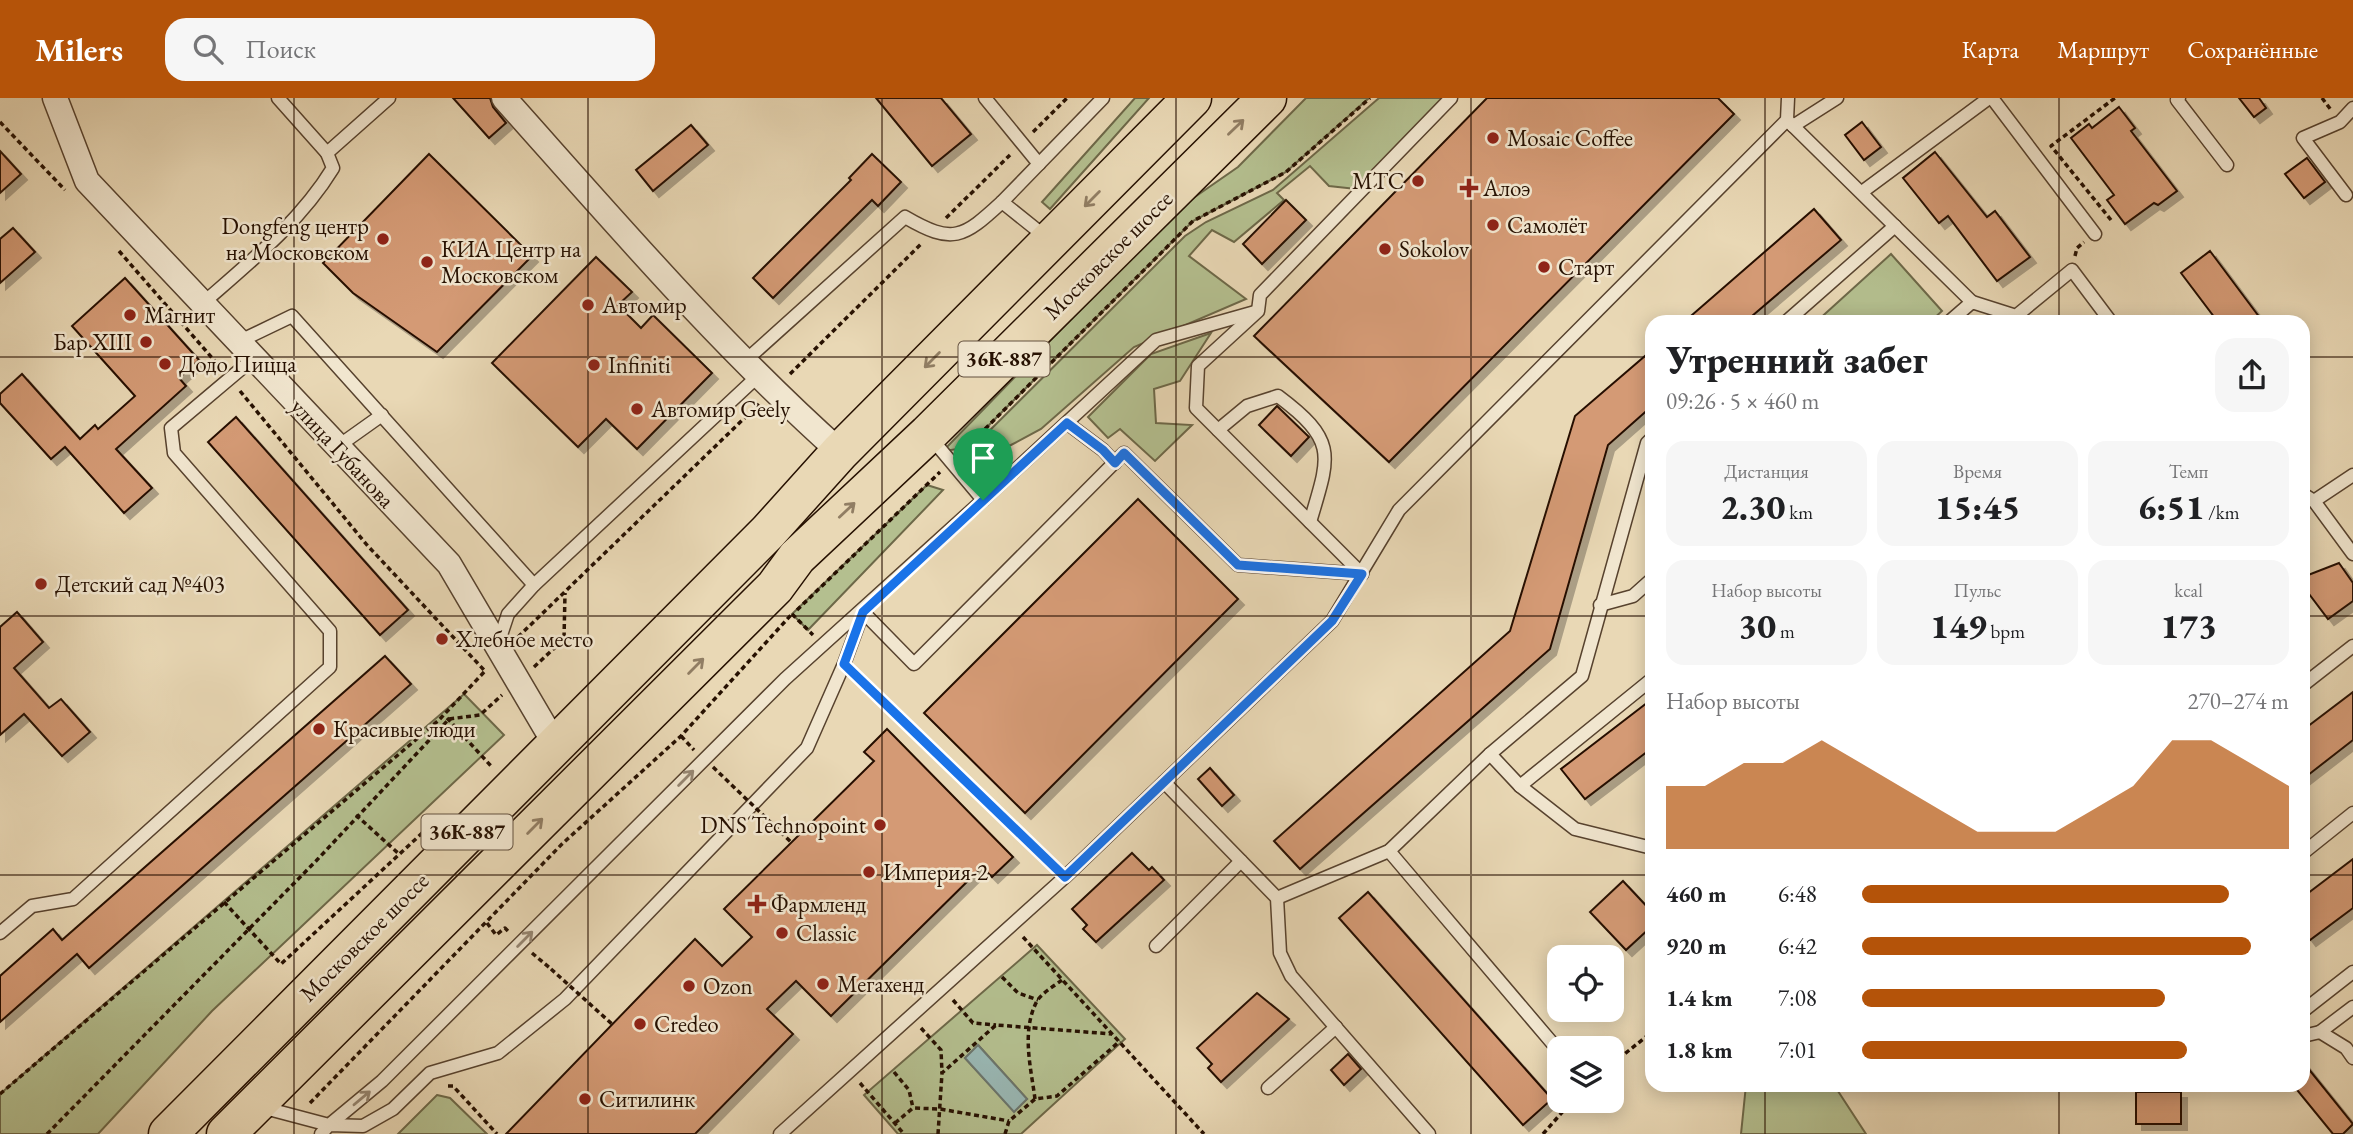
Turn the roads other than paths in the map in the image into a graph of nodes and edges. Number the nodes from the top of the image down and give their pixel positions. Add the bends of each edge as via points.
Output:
1 (55, 98) edge
2 (278, 98) edge
3 (389, 98) edge
4 (504, 98) edge
5 (985, 98) edge
6 (1103, 98) edge
7 (1192, 98) edge
8 (1266, 98) edge
9 (1451, 98) edge
10 (1788, 98) edge
11 (1837, 98) edge
12 (1990, 98) edge
13 (2179, 98) edge
14 (2353, 108) edge
15 (1790, 123) junction
16 (327, 153) junction
17 (1039, 164) junction
18 (2227, 165) dead end
19 (1862, 192) junction
20 (2346, 195) dead end
21 (1002, 202) junction
22 (1895, 226) junction
23 (2095, 234) dead end
24 (1050, 241) junction
25 (1972, 302) junction
26 (202, 304) junction
27 (1258, 311) junction
28 (1794, 315) edge
29 (1957, 315) edge
30 (2013, 315) edge
31 (2017, 315) edge
32 (2106, 315) edge
33 (246, 350) junction
34 (758, 377) junction
35 (382, 415) junction
36 (1067, 423) junction
37 (1218, 430) junction
38 (337, 447) junction
39 (940, 448) junction
40 (1645, 450) edge
41 (840, 452) junction
42 (1115, 463) junction
43 (2353, 475) edge
44 (2310, 497) edge
45 (983, 500) junction
46 (2310, 500) edge
47 (1310, 522) junction
48 (768, 532) junction
49 (2353, 554) edge
50 (797, 557) junction
51 (758, 570) junction
52 (1362, 574) junction
53 (534, 585) junction
54 (1645, 585) edge
55 (1600, 605) junction
56 (863, 612) junction
57 (2353, 646) edge
58 (494, 658) junction
59 (2310, 680) edge
60 (1645, 685) edge
61 (559, 751) junction
62 (1490, 754) junction
63 (1164, 782) junction
64 (1520, 786) junction
65 (2353, 813) edge
66 (1645, 846) edge
67 (2310, 847) edge
68 (1390, 851) junction
69 (1241, 861) junction
70 (1277, 898) junction
71 (0, 933) edge
72 (1156, 946) dead end
73 (2353, 972) edge
74 (2310, 1006) edge
75 (2353, 1007) edge
76 (1336, 1027) junction
77 (2320, 1032) junction
78 (2310, 1034) edge
79 (1547, 1037) edge
80 (2353, 1058) edge
81 (1268, 1088) dead end
82 (238, 1113) edge
83 (325, 1130) edge
84 (168, 1134) edge
85 (201, 1134) edge
86 (780, 1134) edge
87 (1429, 1134) edge

1 - 26 street, улица Губанова via 87,181
2 - 16 lane
3 - 16 lane
4 - 34 street
5 - 17 lane
6 - 17 lane
7 -> 24 main road, Московское шоссе / 36К-887
39 -> 8 main road, Московское шоссе / 36К-887
9 - 27 lane via 1260,295
10 - 15 lane
11 - 15 lane
12 - 19 lane
12 - 23 lane
13 - 18 lane
14 - 20 lane via 2340,121 2303,138
15 - 19 lane
15 - 52 lane via 1399,510
16 - 26 lane via 333,168 317,195
17 - 21 lane
19 - 22 lane
21 - 24 lane
21 - 34 lane via 972,229 953,234 932,232 905,217
22 - 25 lane
22 - 28 lane
24 -> 41 main road, Московское шоссе / 36К-887
25 - 29 lane
25 - 30 lane
26 - 33 street, улица Губанова
27 - 36 lane via 1156,340
27 - 37 lane via 1198,366 1196,408
31 - 32 lane via 2072,271
33 - 35 lane via 292,316
33 - 38 street, улица Губанова
33 - 71 lane via 230,379 171,428 174,453 330,631 330,667 73,899 32,906
34 - 41 street
34 - 53 lane
35 - 38 lane
35 - 53 lane
36 - 42 lane
36 - 45 lane
37 - 47 lane
37 - 47 lane via 1247,406 1278,396 1310,420 1325,447 1324,475
38 - 58 street, улица Губанова via 449,564
39 - 45 lane
50 -> 39 main road, Московское шоссе / 36К-887
40 - 55 lane
41 - 48 main road, Московское шоссе / 36К-887
42 - 52 lane via 1124,453 1238,565
42 - 56 lane via 914,664
43 - 44 lane
45 - 56 lane
46 - 49 lane
47 - 52 lane
48 - 51 main road, Московское шоссе / 36К-887
48 - 61 main road, Московское шоссе / 36К-887
50 - 51 main road, Московское шоссе / 36К-887
82 -> 50 main road, Московское шоссе / 36К-887 via 775,587
51 - 61 main road, Московское шоссе / 36К-887
52 - 63 lane via 1332,621
53 - 58 lane via 508,614
54 - 55 lane via 1633,596
55 - 62 lane via 1582,676
83 -> 56 lane via 382,1081 785,678
56 - 83 lane via 807,748 565,999 498,1053 430,1073 393,1110 363,1126
57 - 59 lane
58 - 61 street, улица Губанова via 517,682
60 - 64 lane
61 - 82 main road, Московское шоссе / 36К-887
61 - 84 main road, Московское шоссе / 36К-887
62 - 64 lane
62 - 68 lane
63 - 69 lane
63 - 86 lane
64 - 66 lane via 1575,828
65 - 67 lane
68 - 70 lane
68 - 79 lane
69 - 70 lane
69 - 72 lane
70 - 76 lane via 1280,953 1291,976
73 - 74 lane
75 - 77 lane
76 - 81 lane
76 - 87 lane
77 - 78 lane
77 - 80 lane via 2346,1048
82 - 83 lane via 297,1116
82 - 85 main road, Московское шоссе / 36К-887

